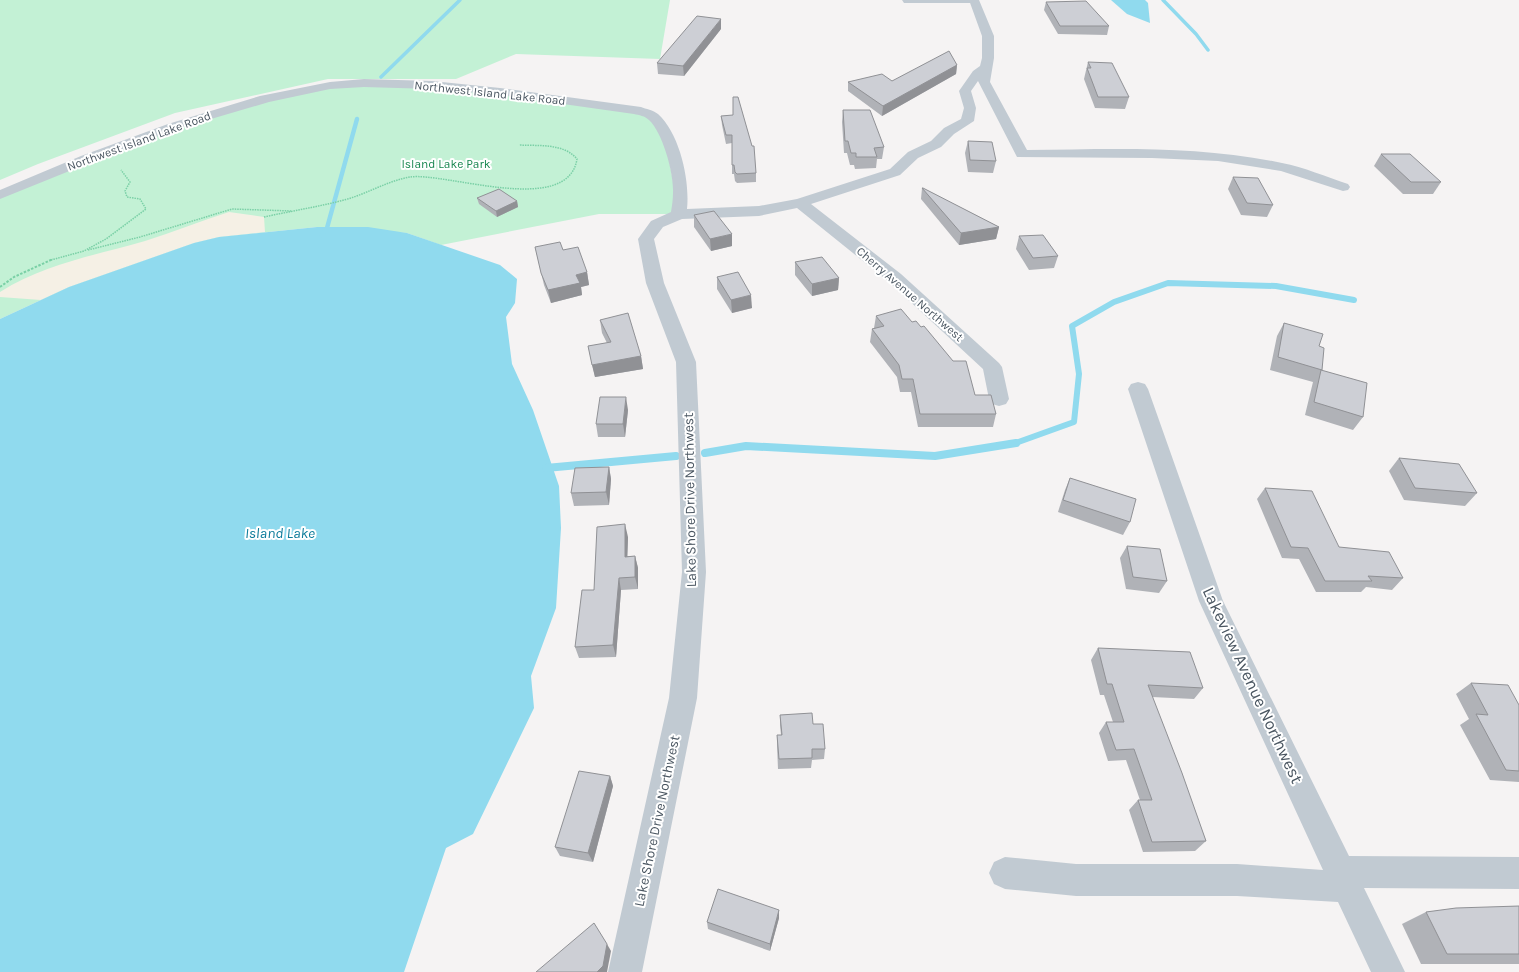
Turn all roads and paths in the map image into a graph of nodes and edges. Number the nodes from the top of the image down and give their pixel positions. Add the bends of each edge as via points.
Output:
1 (974, 1) edge
2 (904, 2) dead end
3 (986, 68) junction
4 (519, 145) dead end
5 (121, 170) dead end
6 (1343, 187) dead end
7 (0, 195) edge
8 (800, 203) junction
9 (298, 212) junction
10 (679, 214) junction
11 (264, 217) dead end
12 (84, 251) junction
13 (0, 287) edge
14 (1138, 389) dead end
15 (999, 400) dead end
16 (1005, 873) dead end
17 (1519, 873) edge
18 (1345, 879) junction
19 (625, 972) edge
20 (1388, 972) edge

1 - 2 lane
1 - 3 street via 988,36
3 - 6 street via 984,82 1022,154 1213,156 1283,168
3 - 8 street via 977,74 965,91 970,108 967,121 949,131 936,144 913,155 895,172
4 - 9 path via 559,148 571,152 577,159 575,170 563,181 527,188 412,177 345,200
5 - 12 path via 130,182 125,191 126,197 140,198 146,209 106,239
7 - 10 street, Northwest Island Lake Road via 125,143 281,94 314,87 404,83 462,87 636,110 648,114 658,122 664,133 677,171 681,192
8 - 10 street via 759,211
8 - 15 street, Cherry Avenue Northwest via 895,278 992,367
9 - 11 path
9 - 12 path via 232,209
10 - 19 street, Lake Shore Drive Northwest via 657,224 646,239 655,283 686,362 694,572 683,698
12 - 13 path via 57,257 14,277
14 - 18 street, Lakeview Avenue Northwest via 1211,601
16 - 18 street via 1076,880
17 - 18 street
18 - 20 street, Lakeview Avenue Northwest

